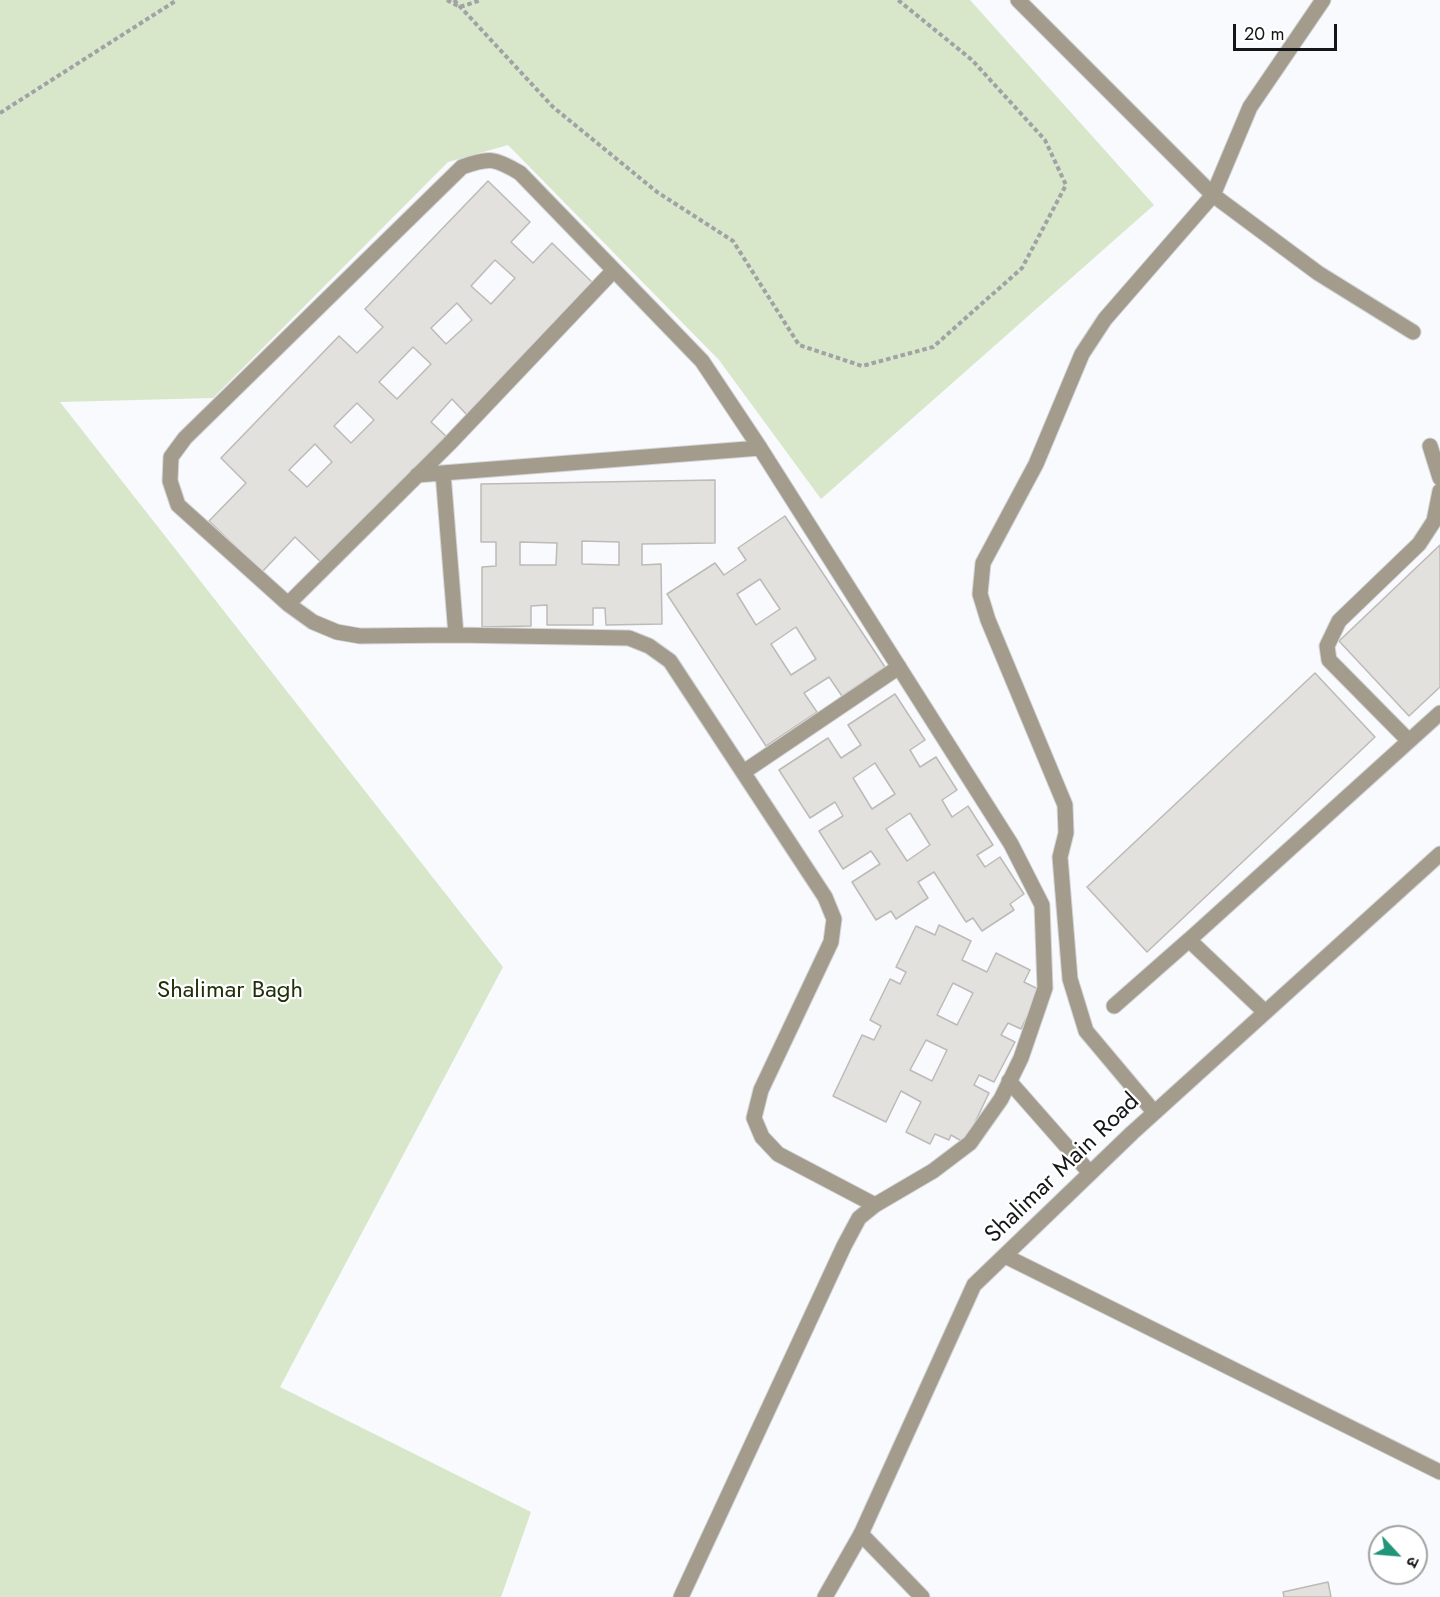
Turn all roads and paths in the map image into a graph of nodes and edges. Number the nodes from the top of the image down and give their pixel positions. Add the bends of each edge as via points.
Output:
1 (177, 0) edge
2 (447, 0) edge
3 (454, 0) edge
4 (462, 0) edge
5 (481, 0) edge
6 (898, 0) edge
7 (1018, 0) edge
8 (1323, 0) edge
9 (460, 7) junction
10 (0, 113) edge
11 (1213, 195) junction
12 (614, 270) junction
13 (1413, 332) dead end
14 (1430, 446) dead end
15 (760, 448) junction
16 (443, 473) junction
17 (417, 475) junction
18 (1440, 478) edge
19 (1440, 491) edge
20 (288, 604) junction
21 (456, 634) junction
22 (899, 667) junction
23 (1440, 713) edge
24 (1409, 741) junction
25 (744, 771) junction
26 (1440, 854) edge
27 (1189, 939) junction
28 (1114, 1006) dead end
29 (1265, 1012) junction
30 (1009, 1082) junction
31 (1154, 1112) junction
32 (1090, 1173) junction
33 (875, 1205) junction
34 (1005, 1256) junction
35 (1440, 1472) edge
36 (861, 1534) junction
37 (681, 1597) edge
38 (825, 1597) edge
39 (922, 1597) edge

1 - 10 path
2 - 9 path
3 - 9 path
4 - 9 path
5 - 9 path
6 - 9 path via 972,60 1045,140 1066,185 1022,268 933,347 862,366 799,345 734,241 657,192 553,106
7 - 11 street
8 - 11 street via 1250,107
11 - 13 street via 1318,273
11 - 31 street via 1105,319 1082,354 1036,464 983,562 980,594 1065,805 1066,833 1060,857 1070,979 1086,1031
12 - 15 street via 702,362
12 - 17 street
12 - 20 street via 520,173 501,162 485,159 462,167 185,438 171,457 170,481 178,505
14 - 18 street
15 - 16 street
15 - 22 street
16 - 17 street
16 - 21 street
17 - 20 street
19 - 24 street via 1434,521 1419,544 1339,621 1326,646 1329,660
20 - 21 street via 313,622 337,632 360,636
21 - 25 street via 630,638 649,646 670,661
22 - 25 street
22 - 30 street via 1011,844 1042,905 1046,988
23 - 24 street
24 - 27 street
25 - 33 street via 825,897 834,919 831,942 761,1090 754,1118 762,1137 778,1154
26 - 29 street, Shalimar Main Road
27 - 28 street
27 - 29 street
29 - 31 street, Shalimar Main Road
30 - 32 street
30 - 33 street via 970,1143 933,1171
31 - 32 street, Shalimar Main Road
32 - 34 street, Shalimar Main Road
33 - 37 street via 860,1218 844,1246
34 - 35 street
34 - 36 street, Shalimar Main Road via 974,1286
36 - 38 street, Shalimar Main Road
36 - 39 street

